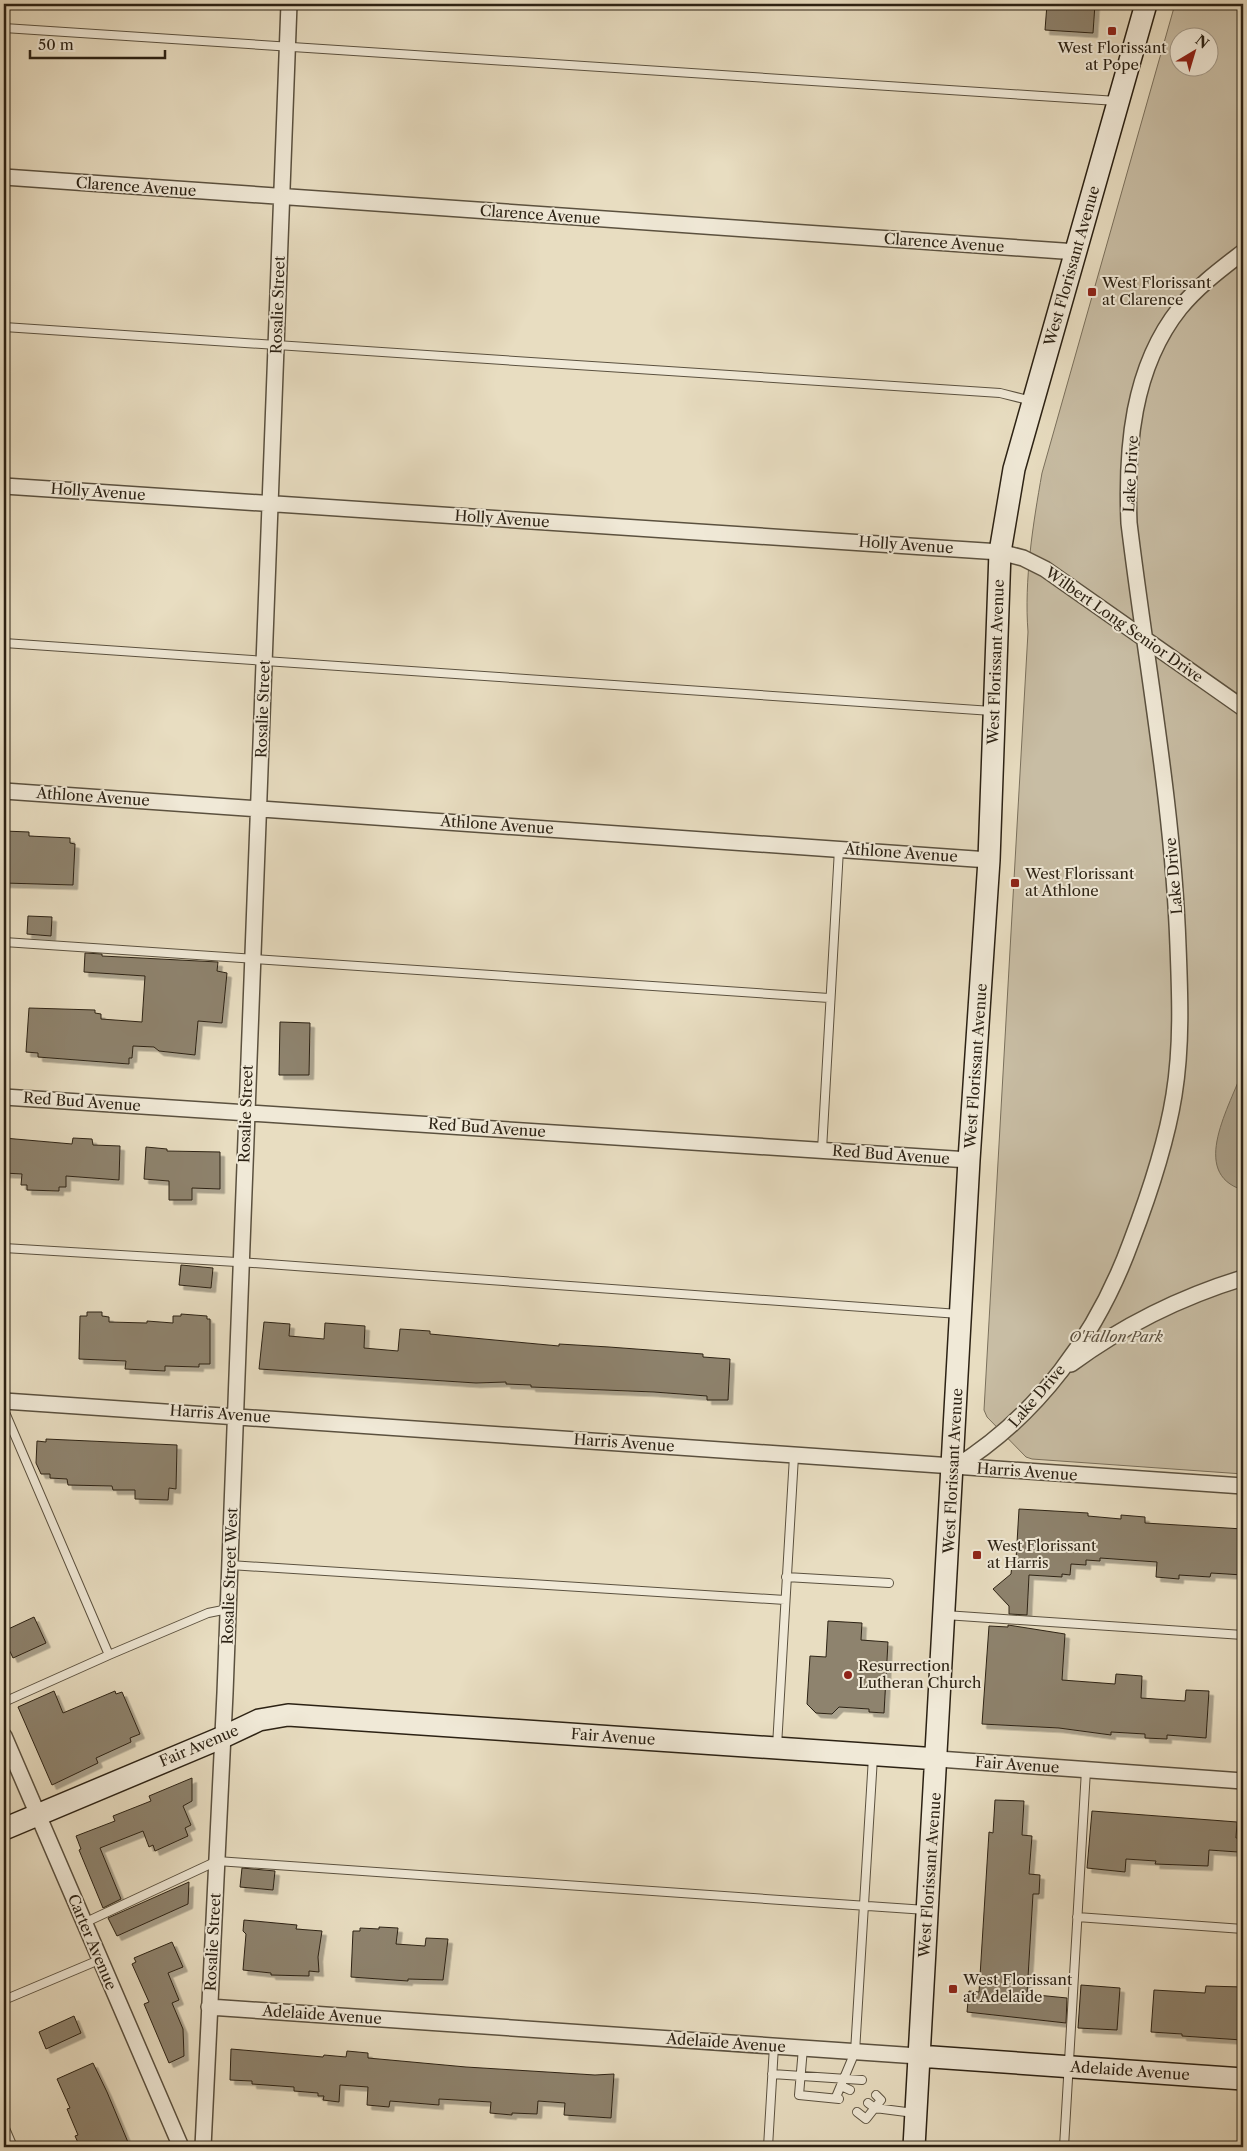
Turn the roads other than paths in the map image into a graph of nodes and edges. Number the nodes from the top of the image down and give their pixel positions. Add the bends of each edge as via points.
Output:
1 (289, 4) edge
2 (1146, 4) edge
3 (4, 28) edge
4 (288, 47) junction
5 (1118, 101) junction
6 (4, 177) edge
7 (282, 198) junction
8 (1077, 252) junction
9 (1243, 252) edge
10 (4, 327) edge
11 (277, 345) junction
12 (1032, 401) junction
13 (4, 486) edge
14 (272, 504) junction
15 (1000, 552) junction
16 (1144, 638) junction
17 (4, 642) edge
18 (265, 661) junction
19 (1243, 708) edge
20 (995, 711) junction
21 (4, 791) edge
22 (259, 808) junction
23 (839, 849) junction
24 (989, 860) junction
25 (4, 942) edge
26 (252, 958) junction
27 (829, 998) junction
28 (4, 1097) edge
29 (246, 1112) junction
30 (822, 1150) junction
31 (970, 1160) junction
32 (4, 1248) edge
33 (241, 1262) junction
34 (1243, 1278) edge
35 (961, 1314) junction
36 (1060, 1372) junction
37 (4, 1401) edge
38 (4, 1410) edge
39 (236, 1415) junction
40 (794, 1456) junction
41 (954, 1468) junction
42 (1243, 1486) edge
43 (230, 1565) junction
44 (786, 1577) junction
45 (889, 1583) dead end
46 (785, 1600) junction
47 (228, 1609) junction
48 (945, 1615) junction
49 (1243, 1635) edge
50 (108, 1655) junction
51 (4, 1702) edge
52 (4, 1736) edge
53 (223, 1737) junction
54 (777, 1748) junction
55 (873, 1754) junction
56 (938, 1759) junction
57 (1086, 1770) junction
58 (1243, 1781) edge
59 (36, 1815) junction
60 (4, 1829) edge
61 (217, 1860) junction
62 (864, 1906) junction
63 (927, 1910) junction
64 (1077, 1917) junction
65 (84, 1923) junction
66 (1243, 1929) edge
67 (99, 1960) junction
68 (4, 2000) edge
69 (209, 2008) junction
70 (774, 2046) junction
71 (804, 2048) junction
72 (855, 2052) junction
73 (918, 2056) junction
74 (1068, 2067) junction
75 (772, 2074) junction
76 (801, 2076) junction
77 (1243, 2079) edge
78 (862, 2080) dead end
79 (842, 2082) junction
80 (850, 2090) dead end
81 (876, 2095) dead end
82 (868, 2103) dead end
83 (876, 2108) junction
84 (857, 2112) dead end
85 (916, 2113) junction
86 (4, 2126) edge
87 (12, 2147) edge
88 (181, 2147) edge
89 (203, 2147) edge
90 (768, 2147) edge
91 (914, 2147) edge
92 (1064, 2147) edge

1 - 4 street, Rosalie Street
2 - 5 main road, West Florissant Avenue
3 - 4 lane
4 - 5 lane
4 - 7 street, Rosalie Street
5 - 8 main road, West Florissant Avenue
6 - 7 street, Clarence Avenue
7 - 8 street, Clarence Avenue
7 - 11 street, Rosalie Street
8 - 12 main road, West Florissant Avenue
9 - 16 street, Lake Drive via 1200,286 1181,307 1150,358 1140,390 1127,482
10 - 11 lane
11 - 12 lane via 990,392
11 - 14 street, Rosalie Street
12 - 15 main road, West Florissant Avenue via 1014,469
13 - 14 street, Holly Avenue
14 - 15 street, Holly Avenue
14 - 18 street, Rosalie Street
15 - 16 street, Wilbert Long Senior Drive via 1023,558 1045,569
15 - 20 main road, West Florissant Avenue
16 - 19 street, Wilbert Long Senior Drive
16 - 36 street, Lake Drive via 1166,794 1176,896 1179,976 1174,1095 1160,1156 1120,1273 1094,1325
17 - 18 lane
18 - 20 lane
18 - 22 street, Rosalie Street
20 - 24 main road, West Florissant Avenue
21 - 22 street, Athlone Avenue
22 - 23 street, Athlone Avenue
22 - 26 street, Rosalie Street
23 - 24 street, Athlone Avenue
23 - 27 lane
24 - 31 main road, West Florissant Avenue
25 - 26 lane
26 - 27 lane
26 - 29 street, Rosalie Street
27 - 30 lane
28 - 29 street, Red Bud Avenue
29 - 30 street, Red Bud Avenue
29 - 33 street, Rosalie Street
30 - 31 street, Red Bud Avenue
31 - 35 main road, West Florissant Avenue
32 - 33 lane
33 - 35 lane
33 - 39 street, Rosalie Street
34 - 36 street via 1159,1310 1105,1339
35 - 41 main road, West Florissant Avenue
36 - 41 street, Lake Drive via 1011,1427
37 - 39 street, Harris Avenue
38 - 50 lane
39 - 40 street, Harris Avenue
39 - 43 street, Rosalie Street West
40 - 41 street, Harris Avenue
40 - 44 lane
41 - 42 street, Harris Avenue
41 - 48 main road, West Florissant Avenue
43 - 46 lane
43 - 47 street, Rosalie Street West
44 - 45 lane
44 - 46 lane
46 - 54 lane
47 - 50 lane via 208,1613
47 - 53 street, Rosalie Street West
48 - 49 lane
48 - 56 main road, West Florissant Avenue
50 - 51 lane
52 - 59 street, Carter Avenue
53 - 54 main road, Fair Avenue via 259,1720 288,1715
53 - 59 main road, Fair Avenue
53 - 61 street, Rosalie Street
54 - 55 main road, Fair Avenue
55 - 56 main road, Fair Avenue
55 - 62 lane
56 - 57 street, Fair Avenue
56 - 63 main road, West Florissant Avenue
57 - 58 street, Fair Avenue
57 - 64 lane
59 - 60 main road, Fair Avenue
59 - 65 street, Carter Avenue
61 - 62 lane
61 - 65 lane
61 - 69 street, Rosalie Street
62 - 63 lane
62 - 72 lane
63 - 73 main road, West Florissant Avenue
64 - 66 lane
64 - 74 lane
65 - 67 street, Carter Avenue
67 - 68 lane
67 - 88 street, Carter Avenue
69 - 70 street, Adelaide Avenue
69 - 89 street, Rosalie Street
70 - 71 street, Adelaide Avenue
70 - 75 lane
71 - 72 street, Adelaide Avenue
71 - 76 lane
72 - 73 street, Adelaide Avenue
72 - 79 lane
73 - 74 main road, Adelaide Avenue
73 - 85 main road, West Florissant Avenue
74 - 77 main road, Adelaide Avenue
74 - 92 lane
75 - 76 lane
75 - 90 lane
76 - 79 lane
76 - 79 lane via 799,2095 838,2099
78 - 79 lane
79 - 80 lane
81 - 83 lane via 881,2100
82 - 83 lane
83 - 84 lane via 866,2119
83 - 85 lane
85 - 91 main road, West Florissant Avenue
86 - 87 lane

